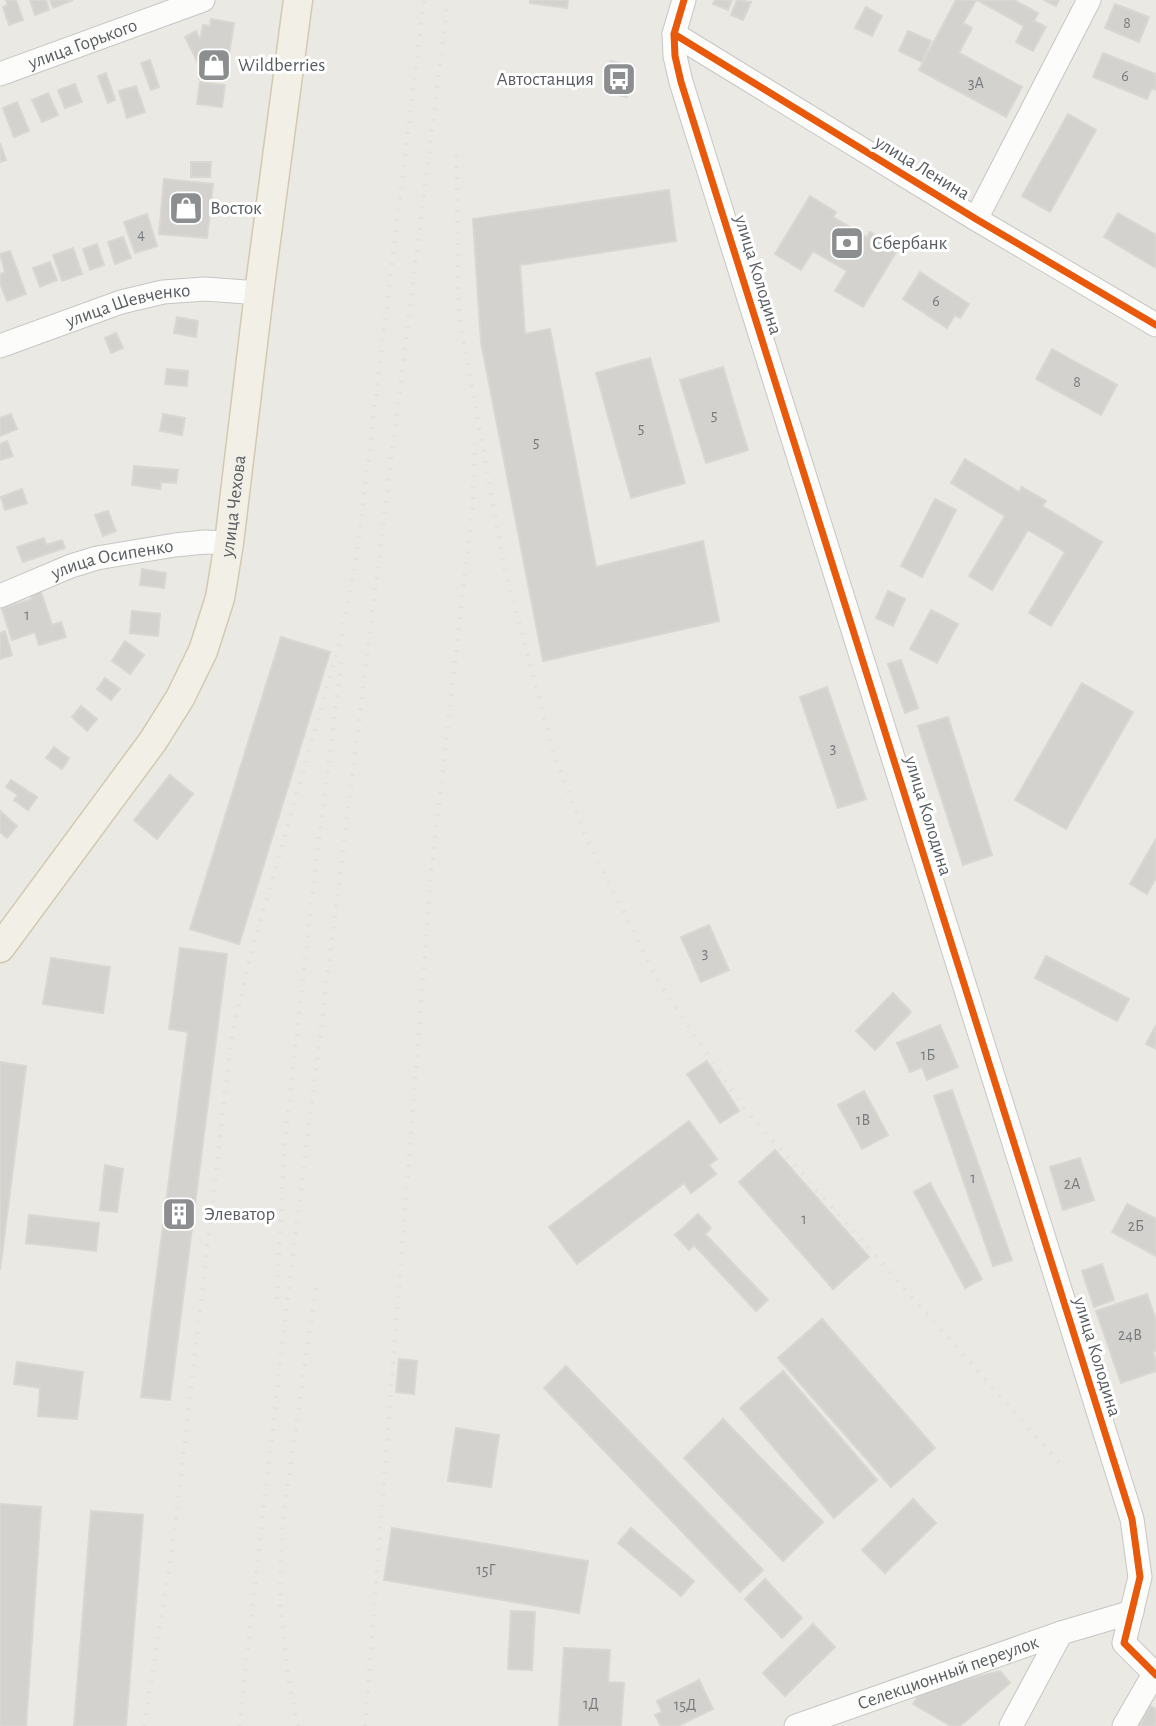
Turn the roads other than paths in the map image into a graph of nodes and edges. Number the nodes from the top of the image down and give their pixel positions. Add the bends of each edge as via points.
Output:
1 (203, 0) edge
2 (298, 0) edge
3 (684, 0) edge
4 (1089, 0) edge
5 (674, 34) junction
6 (0, 74) edge
7 (976, 219) junction
8 (259, 293) junction
9 (1156, 325) edge
10 (0, 346) edge
11 (229, 543) junction
12 (0, 596) edge
13 (0, 948) edge
14 (1132, 1612) junction
15 (1061, 1633) junction
16 (1155, 1675) edge
17 (796, 1726) edge
18 (1011, 1726) edge
19 (1124, 1726) edge

1 - 6 street, улица Горького
2 - 8 main road, улица Чехова
3 - 5 street, улица Колодина
4 - 7 street
5 - 7 street, улица Ленина
5 - 14 street, улица Колодина via 681,82 1132,1519 1140,1577
7 - 9 street, улица Ленина
8 - 10 street, улица Шевченко via 163,292 121,302
8 - 11 main road, улица Чехова
11 - 12 street, улица Осипенко via 175,545 97,558
11 - 13 main road, улица Чехова via 220,598 203,651 180,698
14 - 15 street, Селекционный переулок
14 - 16 street, улица Колодина via 1125,1643
15 - 17 street, Селекционный переулок
15 - 18 street, Селекционный переулок
16 - 19 street

